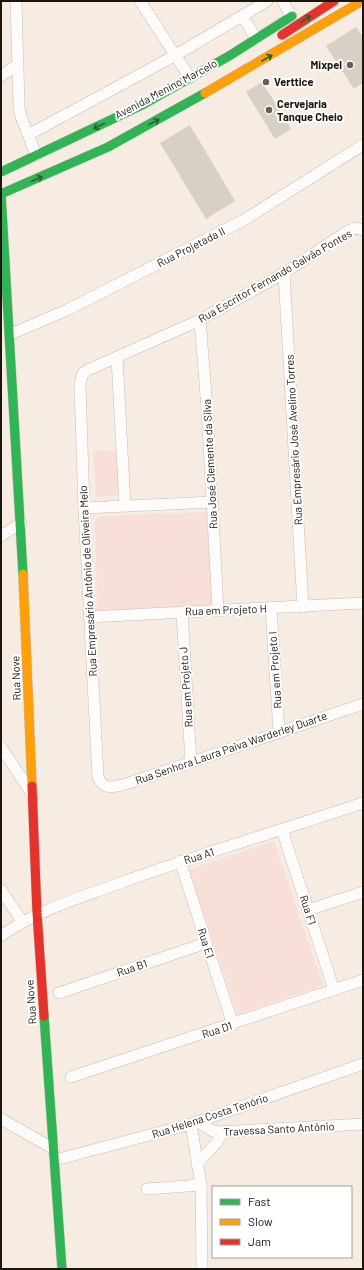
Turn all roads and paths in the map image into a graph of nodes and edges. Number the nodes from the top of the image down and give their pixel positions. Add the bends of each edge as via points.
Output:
1 (16, 1) edge
2 (140, 1) edge
3 (283, 1) edge
4 (334, 1) edge
5 (362, 1) edge
6 (264, 2) edge
7 (302, 9) dead end
8 (242, 16) junction
9 (291, 16) junction
10 (256, 38) junction
11 (273, 41) dead end
12 (176, 55) junction
13 (241, 61) dead end
14 (17, 65) junction
15 (1, 76) edge
16 (190, 78) junction
17 (141, 118) dead end
18 (28, 135) junction
19 (363, 145) edge
20 (73, 150) dead end
21 (96, 152) junction
22 (36, 155) junction
23 (1, 172) edge
24 (1, 194) edge
25 (362, 227) edge
26 (284, 273) junction
27 (200, 320) junction
28 (11, 334) junction
29 (117, 358) junction
30 (81, 379) joint
31 (213, 502) junction
32 (125, 506) junction
33 (84, 508) junction
34 (21, 523) junction
35 (1, 536) edge
36 (363, 603) edge
37 (303, 607) junction
38 (270, 608) junction
39 (218, 609) junction
40 (182, 612) junction
41 (89, 617) junction
42 (363, 704) edge
43 (279, 732) junction
44 (1, 747) edge
45 (191, 762) junction
46 (100, 783) joint
47 (33, 796) junction
48 (363, 804) edge
49 (282, 830) junction
50 (180, 862) junction
51 (1, 890) edge
52 (363, 892) edge
53 (308, 910) junction
54 (37, 913) junction
55 (22, 921) junction
56 (1, 936) edge
57 (206, 943) junction
58 (363, 980) edge
59 (334, 990) junction
60 (59, 993) dead end
61 (233, 1025) junction
62 (363, 1064) edge
63 (71, 1077) dead end
64 (1, 1119) edge
65 (194, 1123) junction
66 (363, 1124) edge
67 (223, 1131) junction
68 (55, 1155) junction
69 (197, 1164) junction
70 (201, 1185) junction
71 (147, 1189) dead end
72 (62, 1269) edge
73 (202, 1269) edge

1 - 14 street
2 - 12 street
3 - 9 street
11 -> 4 street
21 -> 5 street via 192,101
6 - 8 street
7 - 9 street, Avenida Menino Marcelo
8 - 10 street
8 - 12 street
9 - 10 street, Avenida Menino Marcelo
10 - 16 street, Avenida Menino Marcelo
12 - 16 street
12 - 18 street
13 - 17 street, Avenida Menino Marcelo via 196,89
14 - 15 street
14 - 18 street via 20,114
16 -> 22 street, Avenida Menino Marcelo via 142,105
18 - 22 street
19 - 28 street, Rua Projetada II via 244,220 67,310
20 - 21 street
24 -> 21 street
22 - 23 street, Avenida Menino Marcelo
24 - 28 street, Rua Nove
25 - 26 street, Rua Escritor Fernando Galvão Pontes via 348,231
26 - 27 street, Rua Escritor Fernando Galvão Pontes
26 - 37 street, Rua Empresário José Avelino Torres
27 - 29 street, Rua Escritor Fernando Galvão Pontes
27 - 31 street, Rua José Clemente da Silva
28 - 34 street, Rua Nove
29 - 30 street, Rua Escritor Fernando Galvão Pontes via 83,373
29 - 32 street
30 - 33 street, Rua Empresário Antônio de Oliveira Melo
31 - 32 street
31 - 39 street, Rua José Clemente da Silva
32 - 33 street
33 - 41 street, Rua Empresário Antônio de Oliveira Melo
34 - 35 street
34 - 47 street, Rua Nove
36 - 37 street, Rua em Projeto H
37 - 38 street, Rua em Projeto H
38 - 39 street, Rua em Projeto H
38 - 43 street, Rua em Projeto I
39 - 40 street, Rua em Projeto H
40 - 41 street, Rua em Projeto H
40 - 45 street, Rua em Projeto J
41 - 46 street, Rua Empresário Antônio de Oliveira Melo
42 - 43 street, Rua Senhora Laura Paiva Warderley Duarte
43 - 45 street, Rua Senhora Laura Paiva Warderley Duarte
44 - 47 street
45 - 46 street, Rua Senhora Laura Paiva Warderley Duarte via 129,783 110,787
47 - 54 street, Rua Nove
48 - 49 street, Rua A1
49 - 50 street, Rua A1
49 - 53 street, Rua F1
50 - 54 street, Rua A1
50 - 57 street, Rua E1
51 - 55 street
52 - 53 street
53 - 59 street, Rua F1
54 - 55 street, Rua A1
54 - 68 street, Rua Nove
55 - 56 street, Rua A1
57 - 60 street, Rua B1
57 - 61 street, Rua E1
58 - 59 street, Rua D1
59 - 61 street, Rua D1
61 - 63 street, Rua D1
62 - 65 street, Rua Helena Costa Tenório
64 - 68 street
65 - 67 street, Travessa Santo Antônio via 213,1131
65 - 68 street, Rua Helena Costa Tenório
65 - 69 street
66 - 67 street, Travessa Santo Antônio
67 - 69 street via 217,1142
68 - 72 street, Rua Nove
69 - 70 street
70 - 71 street
70 - 73 street

